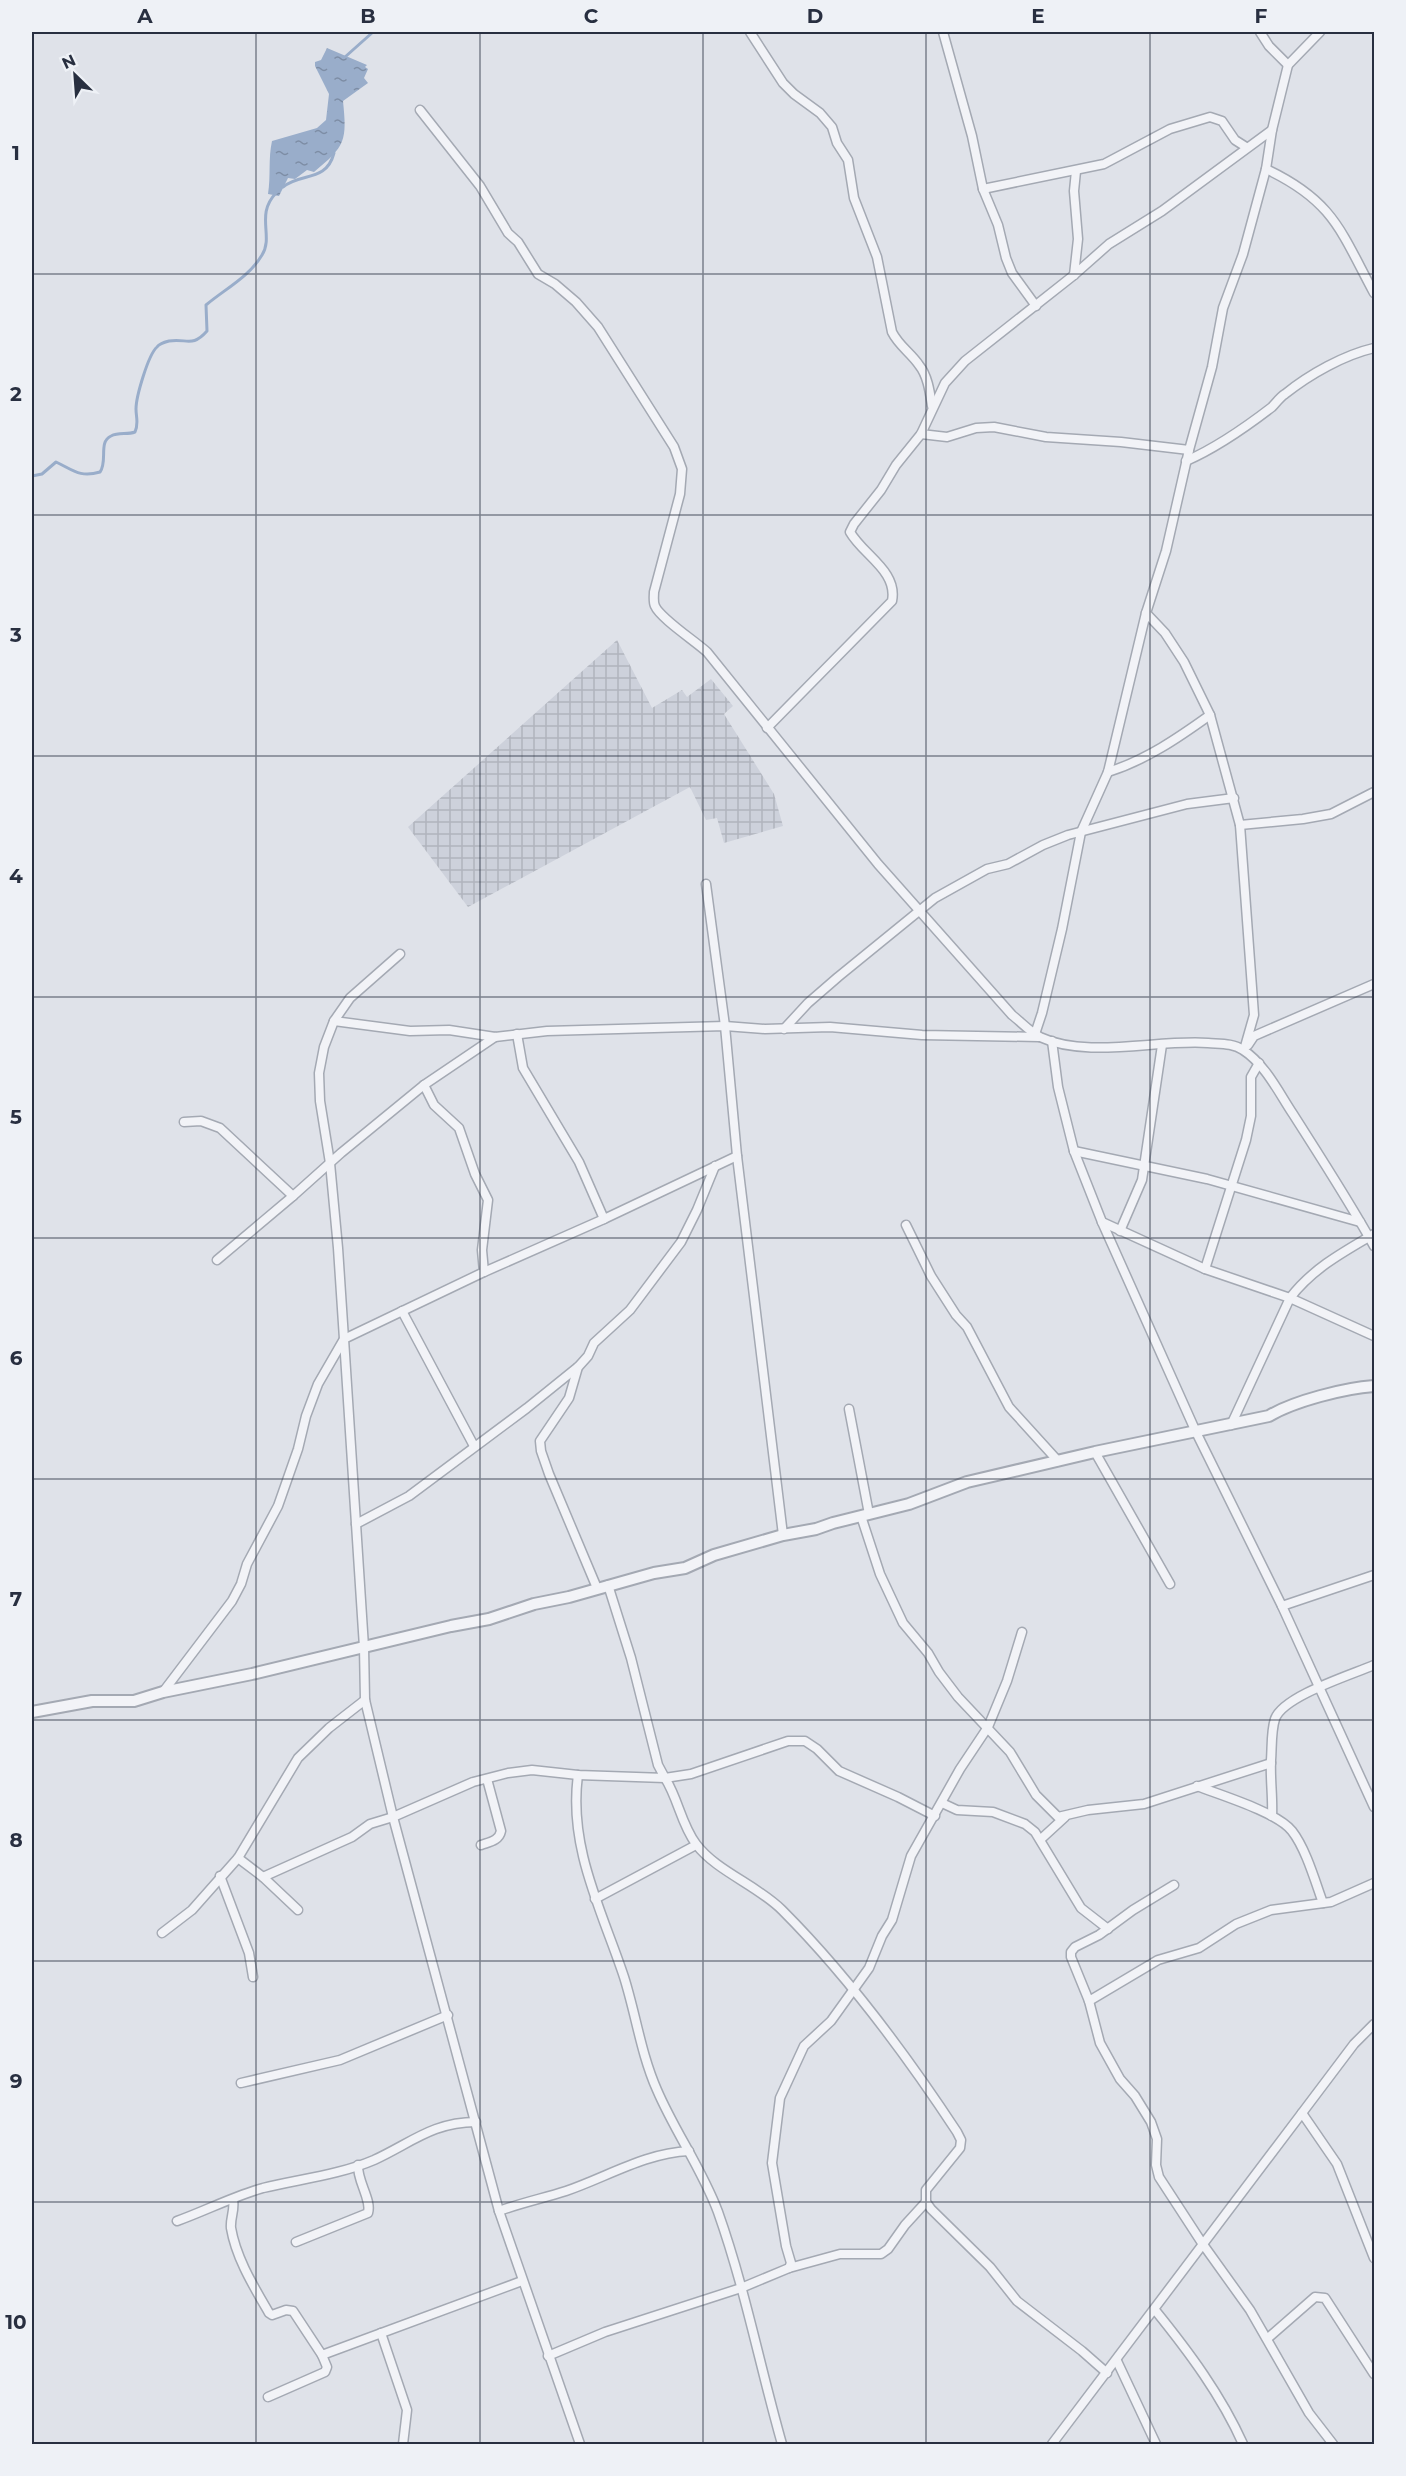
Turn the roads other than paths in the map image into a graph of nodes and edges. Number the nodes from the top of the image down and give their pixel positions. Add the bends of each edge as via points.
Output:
1 (750, 32) edge
2 (943, 32) edge
3 (1260, 32) edge
4 (1320, 32) edge
5 (1288, 65) junction
6 (420, 110) dead end
7 (1272, 130) junction
8 (1246, 147) junction
9 (1266, 169) junction
10 (1076, 171) junction
11 (983, 189) junction
12 (1074, 275) junction
13 (1374, 293) edge
14 (1036, 306) junction
15 (1374, 348) edge
16 (932, 406) junction
17 (921, 434) junction
18 (1188, 450) junction
19 (1186, 461) junction
20 (1146, 613) junction
21 (1210, 715) junction
22 (767, 728) junction
23 (1108, 772) junction
24 (1374, 792) edge
25 (1234, 798) junction
26 (1240, 825) junction
27 (1081, 832) junction
28 (706, 884) dead end
29 (920, 911) junction
30 (400, 954) dead end
31 (1374, 984) edge
32 (334, 1021) junction
33 (725, 1026) junction
34 (784, 1029) junction
35 (517, 1034) junction
36 (1037, 1036) junction
37 (495, 1037) junction
38 (1052, 1041) junction
39 (1162, 1045) junction
40 (1244, 1050) junction
41 (1259, 1063) junction
42 (424, 1085) junction
43 (184, 1122) dead end
44 (1074, 1150) junction
45 (737, 1156) junction
46 (330, 1163) junction
47 (1145, 1165) junction
48 (715, 1166) junction
49 (1230, 1186) junction
50 (292, 1196) junction
51 (604, 1219) junction
52 (1360, 1221) junction
53 (1102, 1222) junction
54 (906, 1225) dead end
55 (1120, 1231) junction
56 (1372, 1236) edge
57 (1374, 1246) edge
58 (217, 1260) dead end
59 (1205, 1269) junction
60 (484, 1272) junction
61 (1290, 1298) junction
62 (402, 1311) junction
63 (1374, 1336) edge
64 (344, 1339) junction
65 (579, 1366) junction
66 (1374, 1386) edge
67 (849, 1409) dead end
68 (1231, 1425) junction
69 (1196, 1432) junction
70 (474, 1446) junction
71 (1095, 1452) junction
72 (1058, 1461) junction
73 (865, 1515) junction
74 (356, 1524) junction
75 (783, 1535) junction
76 (1374, 1575) edge
77 (1170, 1584) dead end
78 (608, 1585) junction
79 (597, 1588) junction
80 (1282, 1606) junction
81 (1022, 1632) dead end
82 (364, 1647) junction
83 (1374, 1665) edge
84 (1318, 1687) junction
85 (163, 1692) junction
86 (365, 1700) junction
87 (32, 1712) edge
88 (988, 1726) junction
89 (1270, 1763) junction
90 (578, 1775) junction
91 (665, 1778) junction
92 (487, 1779) junction
93 (1196, 1786) junction
94 (942, 1803) junction
95 (1374, 1807) edge
96 (935, 1816) junction
97 (1065, 1816) junction
98 (1272, 1816) junction
99 (393, 1817) junction
100 (1041, 1839) junction
101 (481, 1845) dead end
102 (696, 1845) junction
103 (238, 1858) junction
104 (220, 1876) junction
105 (263, 1877) junction
106 (1374, 1883) edge
107 (1174, 1885) dead end
108 (595, 1899) junction
109 (1323, 1903) junction
110 (298, 1910) dead end
111 (1108, 1929) junction
112 (162, 1933) dead end
113 (253, 1977) dead end
114 (855, 1990) junction
115 (1089, 2001) junction
116 (448, 2015) junction
117 (1374, 2024) edge
118 (241, 2083) dead end
119 (1302, 2113) junction
120 (476, 2122) junction
121 (689, 2151) junction
122 (358, 2165) junction
123 (233, 2200) junction
124 (926, 2202) junction
125 (500, 2211) junction
126 (177, 2221) dead end
127 (296, 2242) dead end
128 (1202, 2243) junction
129 (1374, 2258) edge
130 (789, 2268) junction
131 (522, 2281) junction
132 (741, 2288) junction
133 (1155, 2310) junction
134 (381, 2333) junction
135 (1268, 2338) junction
136 (322, 2355) junction
137 (548, 2356) junction
138 (1117, 2361) junction
139 (1107, 2373) junction
140 (1374, 2374) edge
141 (268, 2397) dead end
142 (1053, 2444) edge
143 (403, 2445) edge
144 (580, 2445) edge
145 (782, 2445) edge
146 (1156, 2445) edge
147 (1243, 2445) edge
148 (1333, 2445) edge

1 - 16 street via 783,83 832,127 848,160 854,198 877,257 892,332 920,366
2 - 11 street
3 - 5 street
4 - 5 street
5 - 7 street
6 - 22 street via 480,186 538,274 576,302 598,327 674,447 682,469 680,494 654,605 706,652
7 - 8 street
7 - 9 street
8 - 10 street via 1235,140 1222,121 1210,117 1170,129 1104,164
8 - 12 street via 1162,211 1109,244
9 - 13 street via 1293,181 1327,210
9 - 18 street via 1243,254 1223,308 1212,367
10 - 11 street
10 - 12 street via 1078,239
11 - 14 street via 1012,273
12 - 14 street
14 - 16 street via 964,362 945,383
15 - 19 street via 1358,351 1312,376 1212,448
16 - 17 street
17 - 18 street via 947,437 994,427 1046,437
17 - 22 street via 850,532 886,574 892,601
18 - 19 street
19 - 20 street via 1166,551
20 - 21 street via 1184,662
20 - 23 street
21 - 23 street via 1157,751
21 - 25 street
22 - 29 street
23 - 27 street
24 - 26 street via 1331,814
25 - 26 street
25 - 27 street via 1186,804
26 - 40 street via 1254,1015
27 - 29 street via 1043,845 1008,864 987,869 935,898
27 - 36 street
28 - 33 street
29 - 34 street via 808,1003
29 - 36 street via 1012,1015
30 - 32 street via 350,998
31 - 40 street via 1254,1036
32 - 37 street
32 - 46 street via 319,1073
33 - 34 street
33 - 35 street
33 - 45 street
34 - 36 street via 830,1027 922,1035
35 - 37 street
35 - 51 street via 523,1068 579,1162
36 - 38 street
37 - 42 street
38 - 39 street via 1124,1047
38 - 44 street via 1058,1087
39 - 40 street via 1198,1042 1234,1045
39 - 47 street
40 - 41 street
41 - 49 street via 1251,1077 1251,1116 1246,1140
41 - 52 street
42 - 46 street
42 - 60 street via 435,1105 459,1128 488,1200 482,1250
43 - 50 street via 201,1121 220,1128
44 - 47 street
44 - 53 street
45 - 48 street
45 - 75 street
46 - 50 street
46 - 64 street
47 - 49 street
47 - 55 street
48 - 51 street
48 - 65 street via 681,1242 630,1310 594,1343
49 - 52 street
49 - 59 street
50 - 58 street
51 - 60 street
52 - 56 street
53 - 55 street
53 - 69 street
54 - 72 street via 931,1276 967,1327 1009,1407
55 - 59 street
56 - 57 street
56 - 61 street via 1324,1264
59 - 61 street
60 - 62 street
61 - 63 street
61 - 68 street
62 - 64 street
62 - 70 street
64 - 74 street
64 - 85 street via 318,1384 278,1506 236,1593
65 - 70 street
65 - 79 street via 569,1398 540,1441 549,1474
66 - 68 street via 1353,1387
67 - 73 street
68 - 69 street
69 - 71 street
69 - 80 street
70 - 74 street via 410,1496
71 - 72 street
71 - 77 street
72 - 73 street via 967,1482
73 - 75 street
73 - 88 street via 880,1574 903,1623 958,1697
74 - 82 street
75 - 78 street via 684,1568
76 - 80 street
78 - 79 street
78 - 91 street via 658,1765
79 - 82 street via 489,1619
80 - 84 street
81 - 88 street
82 - 85 street
82 - 86 street
83 - 84 street
84 - 89 street via 1282,1708 1275,1719
84 - 95 street
85 - 87 street via 134,1701 92,1701
86 - 99 street
86 - 103 street via 298,1758
88 - 94 street
88 - 97 street via 1010,1752 1036,1795 1058,1817
89 - 93 street
89 - 98 street
90 - 91 street
90 - 92 street via 532,1770
90 - 108 street via 575,1796 579,1842
91 - 96 street via 691,1774 788,1741 805,1741 839,1771
91 - 102 street
92 - 99 street
92 - 101 street via 501,1831 495,1840
93 - 97 street via 1144,1804
93 - 98 street
94 - 96 street
94 - 100 street via 957,1810 993,1812 1025,1824
96 - 114 street via 911,1856 892,1920
97 - 100 street
98 - 109 street via 1292,1831
99 - 105 street via 370,1824 351,1837
99 - 116 street
100 - 111 street via 1081,1908
102 - 108 street
102 - 114 street via 780,1908
103 - 104 street
103 - 105 street
104 - 112 street via 192,1910
104 - 113 street via 249,1953
105 - 110 street
106 - 109 street
107 - 111 street
108 - 121 street via 624,1978 646,2065
109 - 115 street via 1271,1910 1236,1924 1199,1948 1158,1960
111 - 115 street via 1071,1952
114 - 124 street via 961,2140 956,2155 926,2190
114 - 130 street via 831,2021 804,2046 780,2098 772,2163
115 - 128 street via 1100,2043 1151,2122 1157,2139 1159,2177
116 - 118 street via 340,2060
116 - 120 street
117 - 119 street
119 - 128 street
119 - 129 street via 1337,2164
120 - 122 street via 426,2132
120 - 125 street
121 - 125 street via 650,2158 566,2191
121 - 132 street via 718,2211
122 - 123 street
122 - 127 street via 368,2213
123 - 126 street
123 - 136 street via 231,2223 236,2249 267,2309 272,2315 293,2311
124 - 130 street via 882,2254 840,2254
124 - 139 street via 990,2267 1017,2301
125 - 131 street
128 - 133 street
128 - 135 street
130 - 132 street
131 - 134 street
131 - 137 street
132 - 137 street via 605,2332
132 - 145 street
133 - 138 street
133 - 147 street via 1212,2387
134 - 136 street
134 - 143 street via 407,2410
135 - 140 street via 1320,2295
135 - 148 street via 1309,2413
136 - 141 street via 325,2372
137 - 144 street
138 - 139 street
138 - 146 street
139 - 142 street

